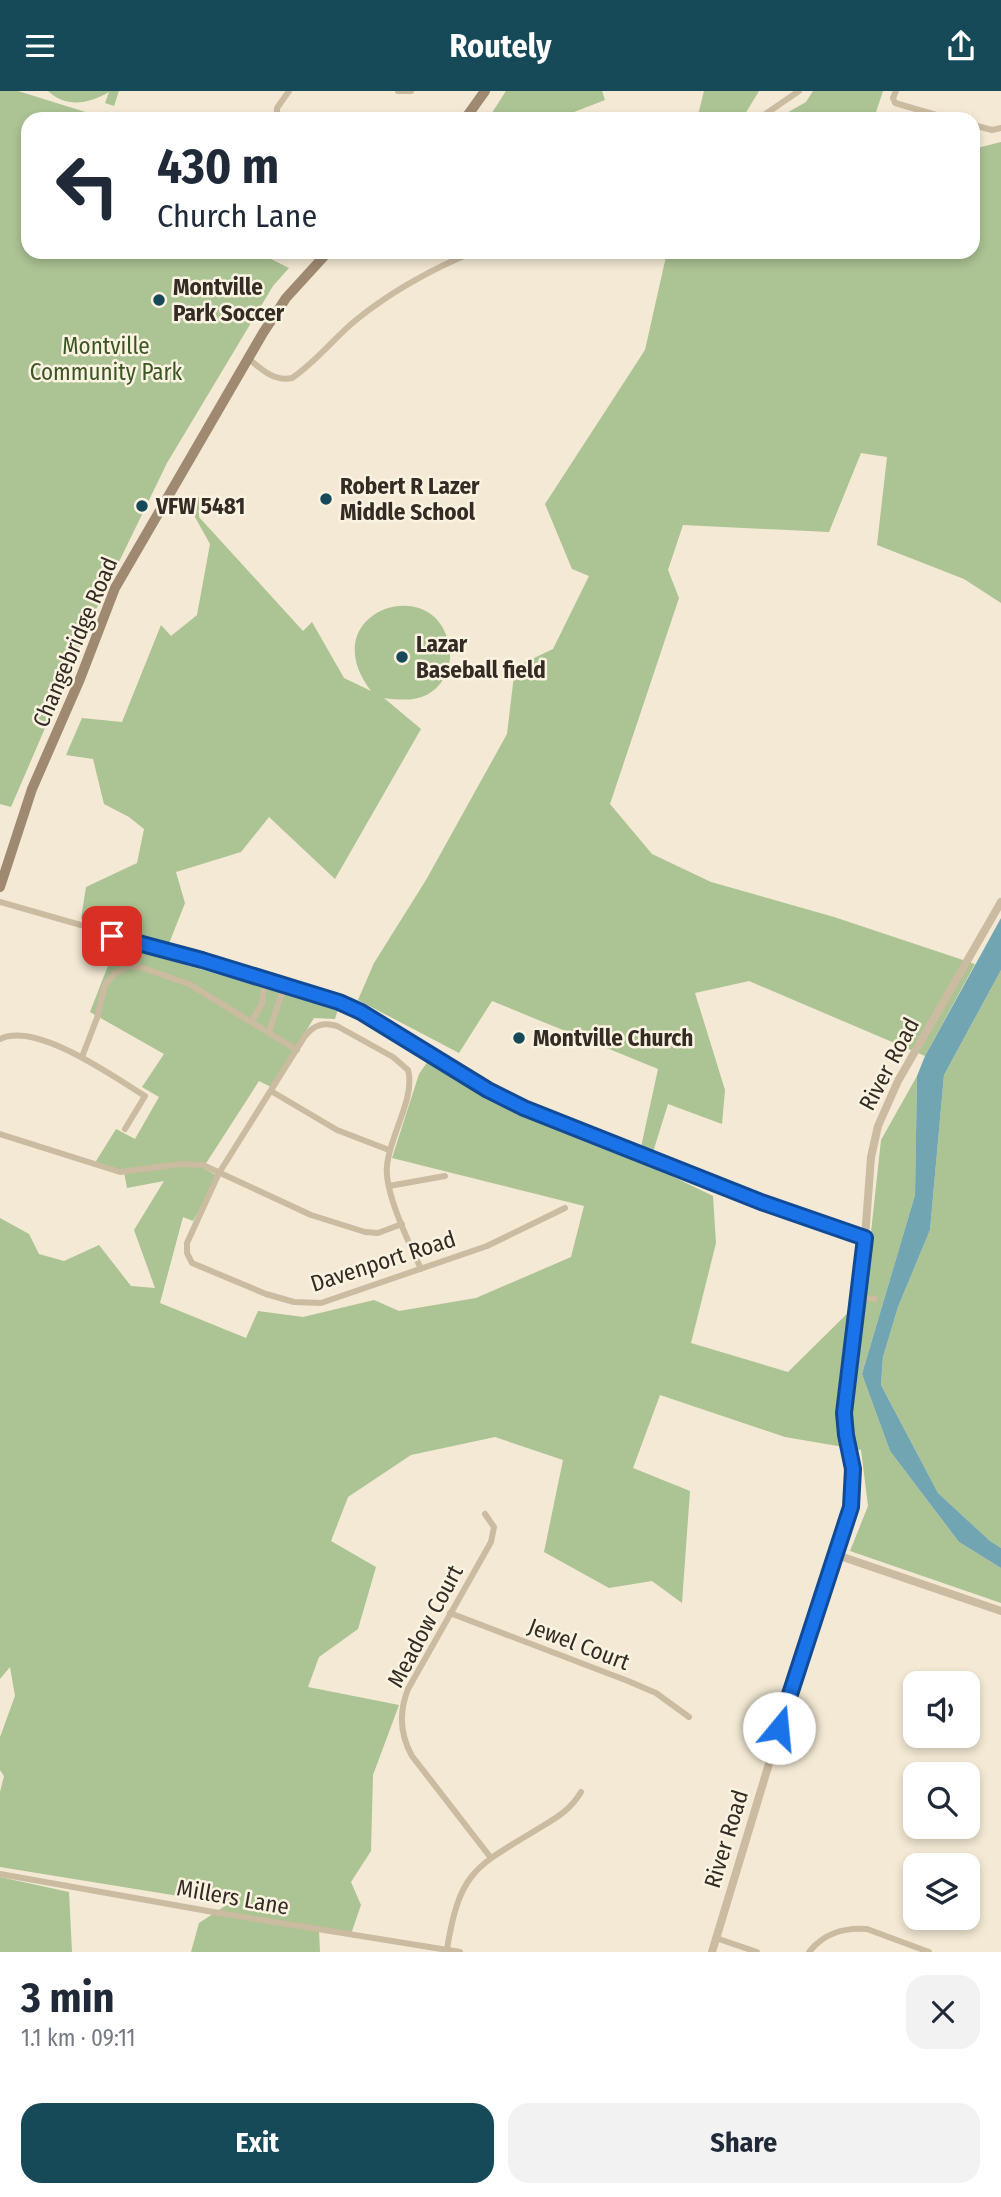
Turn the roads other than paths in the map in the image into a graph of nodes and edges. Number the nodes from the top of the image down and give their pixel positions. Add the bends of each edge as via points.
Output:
1 (289, 91) edge
2 (398, 91) edge
3 (411, 91) edge
4 (485, 91) edge
5 (799, 91) edge
6 (896, 91) edge
7 (277, 112) edge
8 (470, 112) edge
9 (768, 112) edge
10 (926, 112) edge
11 (980, 127) edge
12 (1001, 128) edge
13 (321, 259) edge
14 (457, 259) edge
15 (248, 358) junction
16 (0, 887) edge
17 (1001, 901) edge
18 (0, 902) edge
19 (265, 981) junction
20 (284, 986) junction
21 (252, 1021) junction
22 (269, 1032) junction
23 (0, 1039) edge
24 (297, 1050) junction
25 (82, 1057) junction
26 (271, 1091) junction
27 (125, 1129) dead end
28 (0, 1134) edge
29 (389, 1150) junction
30 (219, 1173) junction
31 (445, 1176) dead end
32 (389, 1186) junction
33 (565, 1208) dead end
34 (402, 1224) junction
35 (865, 1238) junction
36 (421, 1269) junction
37 (858, 1297) junction
38 (875, 1299) dead end
39 (485, 1514) dead end
40 (834, 1554) junction
41 (1001, 1611) edge
42 (450, 1613) junction
43 (689, 1717) dead end
44 (580, 1791) dead end
45 (492, 1858) junction
46 (0, 1874) edge
47 (716, 1938) junction
48 (447, 1949) junction
49 (460, 1952) edge
50 (712, 1952) edge
51 (757, 1952) edge
52 (809, 1952) edge
53 (929, 1952) edge

1 - 7 street
2 - 3 street
4 - 8 main road
5 - 9 street
6 - 10 street via 895,103
11 - 12 street
13 - 15 main road, Changebridge Road via 286,297
14 - 15 street via 419,275 384,300 292,378 271,375
15 - 16 main road, Changebridge Road via 115,588 28,800
17 - 35 street, River Road via 890,1095 873,1141
18 - 19 street
19 - 20 street
19 - 21 street via 262,1004
20 - 22 street
20 - 35 street via 361,1012 524,1108
21 - 22 street
21 - 25 street via 189,984 130,966 115,973 105,985
22 - 24 street
23 - 25 street via 22,1035
24 - 26 street, Davenport Road
24 - 29 street, Davenport Road via 310,1031 330,1024 393,1057 408,1070 409,1086
25 - 27 street via 145,1096
26 - 29 street via 337,1130
26 - 30 street, Davenport Road
28 - 30 street via 120,1172 192,1164
29 - 32 street
30 - 34 street via 311,1215 352,1228 378,1233
30 - 36 street, Davenport Road via 187,1243 192,1263 204,1269 266,1294 310,1304
31 - 32 street
32 - 34 street
33 - 36 street, Davenport Road via 487,1246
34 - 36 street
35 - 37 street, River Road
37 - 38 street
37 - 40 street, River Road via 844,1413 853,1469 851,1507
39 - 42 street, Meadow Court via 494,1527 493,1535
40 - 41 street
40 - 47 street, River Road
42 - 43 street, Jewel Court via 647,1689
42 - 45 street, Meadow Court via 406,1694 402,1731 412,1756
44 - 45 street via 568,1810
45 - 48 street via 471,1874 460,1893
46 - 48 street, Millers Lane
47 - 50 street, River Road
47 - 51 street
48 - 49 street, Millers Lane
52 - 53 street via 825,1937 856,1929

